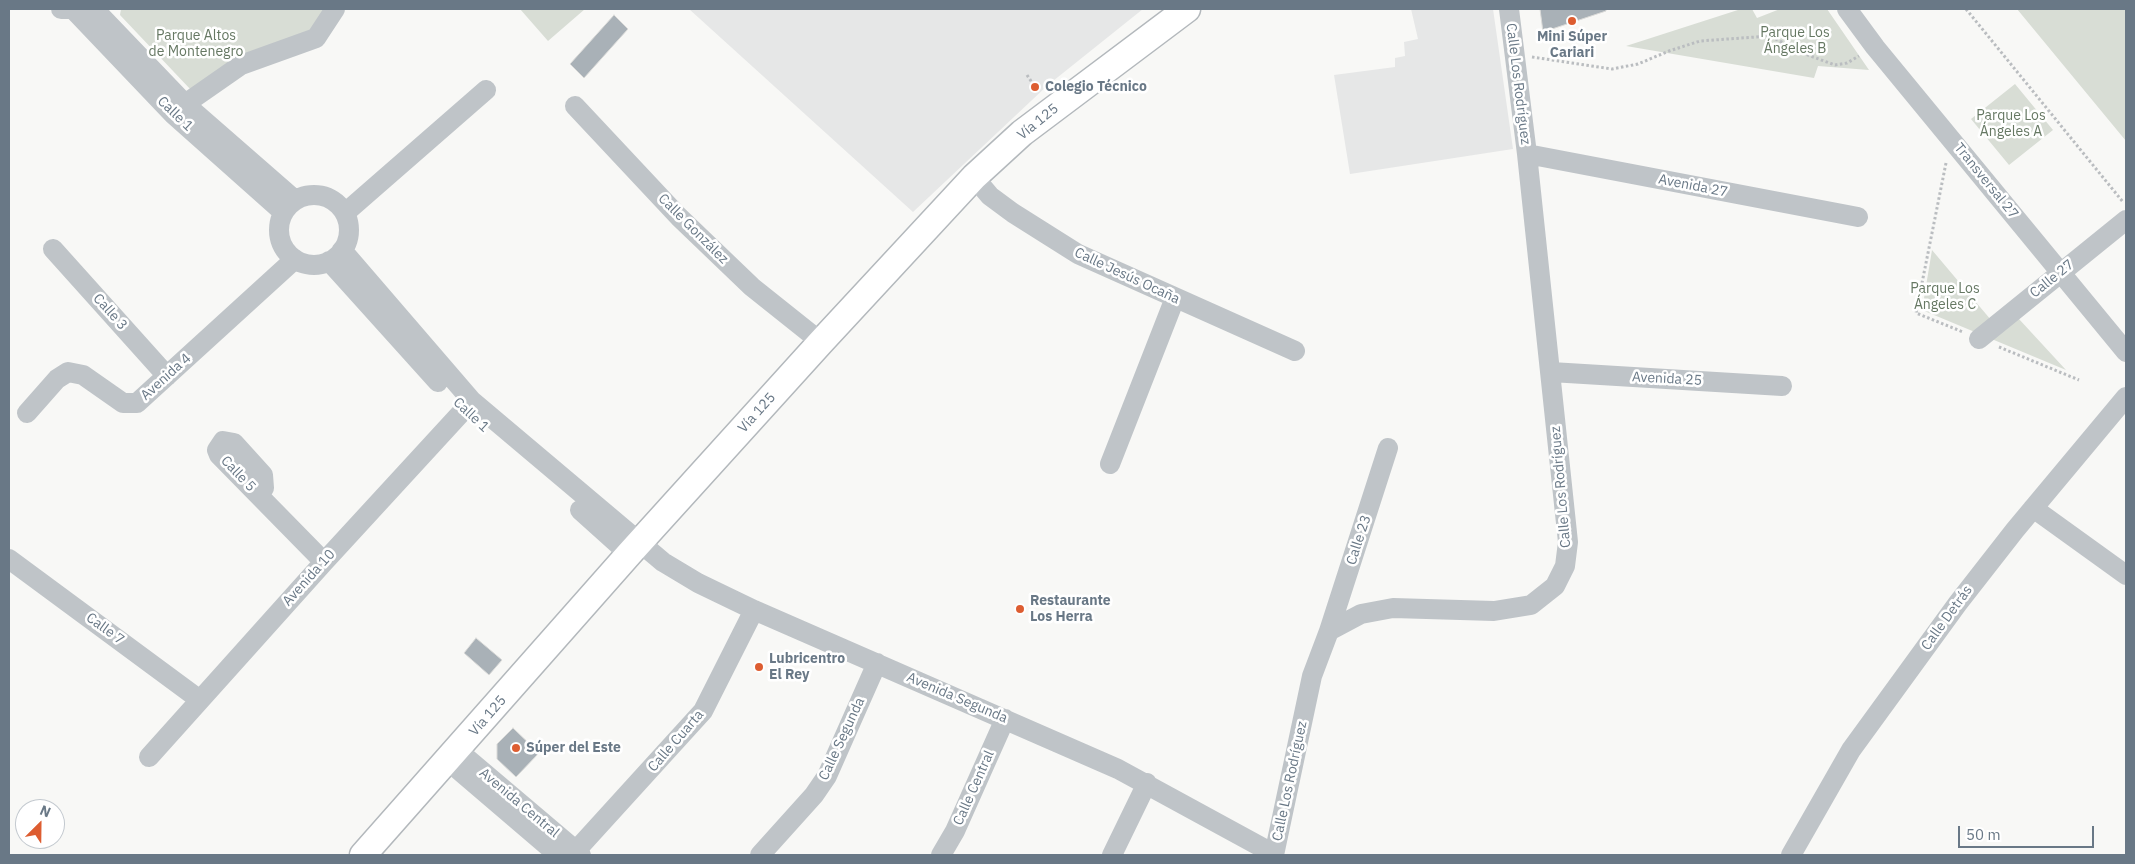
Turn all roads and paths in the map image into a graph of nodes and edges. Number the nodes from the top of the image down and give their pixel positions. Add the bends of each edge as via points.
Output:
1 (61, 9) edge
2 (73, 9) edge
3 (94, 9) edge
4 (335, 9) edge
5 (1186, 9) edge
6 (1509, 9) edge
7 (1846, 9) edge
8 (1966, 9) edge
9 (1875, 47) junction
10 (1514, 54) junction
11 (1027, 75) dead end
12 (1035, 87) dead end
13 (486, 90) dead end
14 (575, 106) dead end
15 (180, 110) junction
16 (1950, 138) junction
17 (1527, 154) junction
18 (974, 177) junction
19 (289, 206) junction
20 (2126, 207) edge
21 (345, 213) junction
22 (1858, 218) dead end
23 (2126, 220) edge
24 (53, 248) dead end
25 (335, 256) junction
26 (295, 259) junction
27 (2060, 271) junction
28 (1175, 298) junction
29 (1979, 339) junction
30 (821, 342) junction
31 (1295, 351) dead end
32 (2126, 352) edge
33 (1551, 372) junction
34 (167, 376) junction
35 (2079, 380) dead end
36 (1782, 386) dead end
37 (2126, 397) edge
38 (468, 406) junction
39 (27, 413) dead end
40 (1388, 448) dead end
41 (1110, 464) dead end
42 (259, 495) dead end
43 (2033, 508) junction
44 (634, 549) junction
45 (9, 559) edge
46 (324, 562) junction
47 (2126, 575) edge
48 (754, 610) junction
49 (1329, 631) junction
50 (877, 663) junction
51 (200, 700) junction
52 (1005, 719) junction
53 (453, 755) junction
54 (149, 757) dead end
55 (1147, 783) junction
56 (572, 854) edge
57 (363, 855) edge
58 (760, 855) edge
59 (941, 855) edge
60 (1112, 855) edge
61 (1274, 855) edge
62 (1791, 855) edge

1 - 2 street
2 - 15 street, Calle 1
3 - 15 street, Calle 1
4 - 15 street via 316,38 241,65
5 - 18 main road, Vía 125 via 1022,133
6 - 10 street, Calle Los Rodríguez
7 - 9 street, Transversal 27
8 - 20 path
9 - 10 path via 1848,63 1835,65 1770,36 1700,41 1638,64 1612,69
9 - 16 street, Transversal 27
10 - 17 street, Calle Los Rodríguez
11 - 12 path
13 - 21 street
14 - 30 street, Calle González via 692,230 752,287
15 - 19 street, Calle 1
16 - 27 street, Transversal 27
16 - 29 path via 1916,313
17 - 22 street, Avenida 27
17 - 33 street, Calle Los Rodríguez
18 - 28 street, Calle Jesús Ocaña via 990,196 1053,240
18 - 30 main road, Vía 125
19 - 21 street via 305,196 322,196 338,204
19 - 26 street via 279,227 281,243
21 - 25 street via 349,232
23 - 27 street, Calle 27
24 - 34 street, Calle 3
25 - 26 street via 312,264
25 - 38 street, Calle 1
26 - 34 street, Avenida 4
27 - 29 street, Calle 27
27 - 32 street, Transversal 27
28 - 31 street, Calle Jesús Ocaña
28 - 41 street
29 - 35 path
30 - 44 main road, Vía 125
33 - 36 street, Avenida 25
33 - 49 street, Calle Los Rodríguez via 1568,542 1565,566 1555,586 1531,605 1494,611 1392,608 1361,614
34 - 39 street, Avenida 4 via 138,403 122,403 83,375 68,372 57,379
37 - 43 street, Calle Detrás
38 - 44 street, Calle 1
38 - 46 street, Avenida 10
40 - 49 street, Calle 23
42 - 46 street, Calle 5
43 - 47 street
43 - 62 street, Calle Detrás via 1972,583 1851,750
44 - 48 street, Avenida Segunda
44 - 53 main road, Vía 125
45 - 51 street, Calle 7
46 - 51 street, Avenida 10
48 - 50 street, Avenida Segunda
48 - 56 street, Calle Cuarta via 703,711
49 - 61 street, Calle Los Rodríguez via 1312,676
50 - 52 street, Avenida Segunda
50 - 58 street, Calle Segunda via 827,776
51 - 54 street, Avenida 10
52 - 55 street, Avenida Segunda
52 - 59 street, Calle Central
53 - 56 street, Avenida Central
53 - 57 main road, Vía 125
55 - 60 street
55 - 61 street, Avenida Segunda

